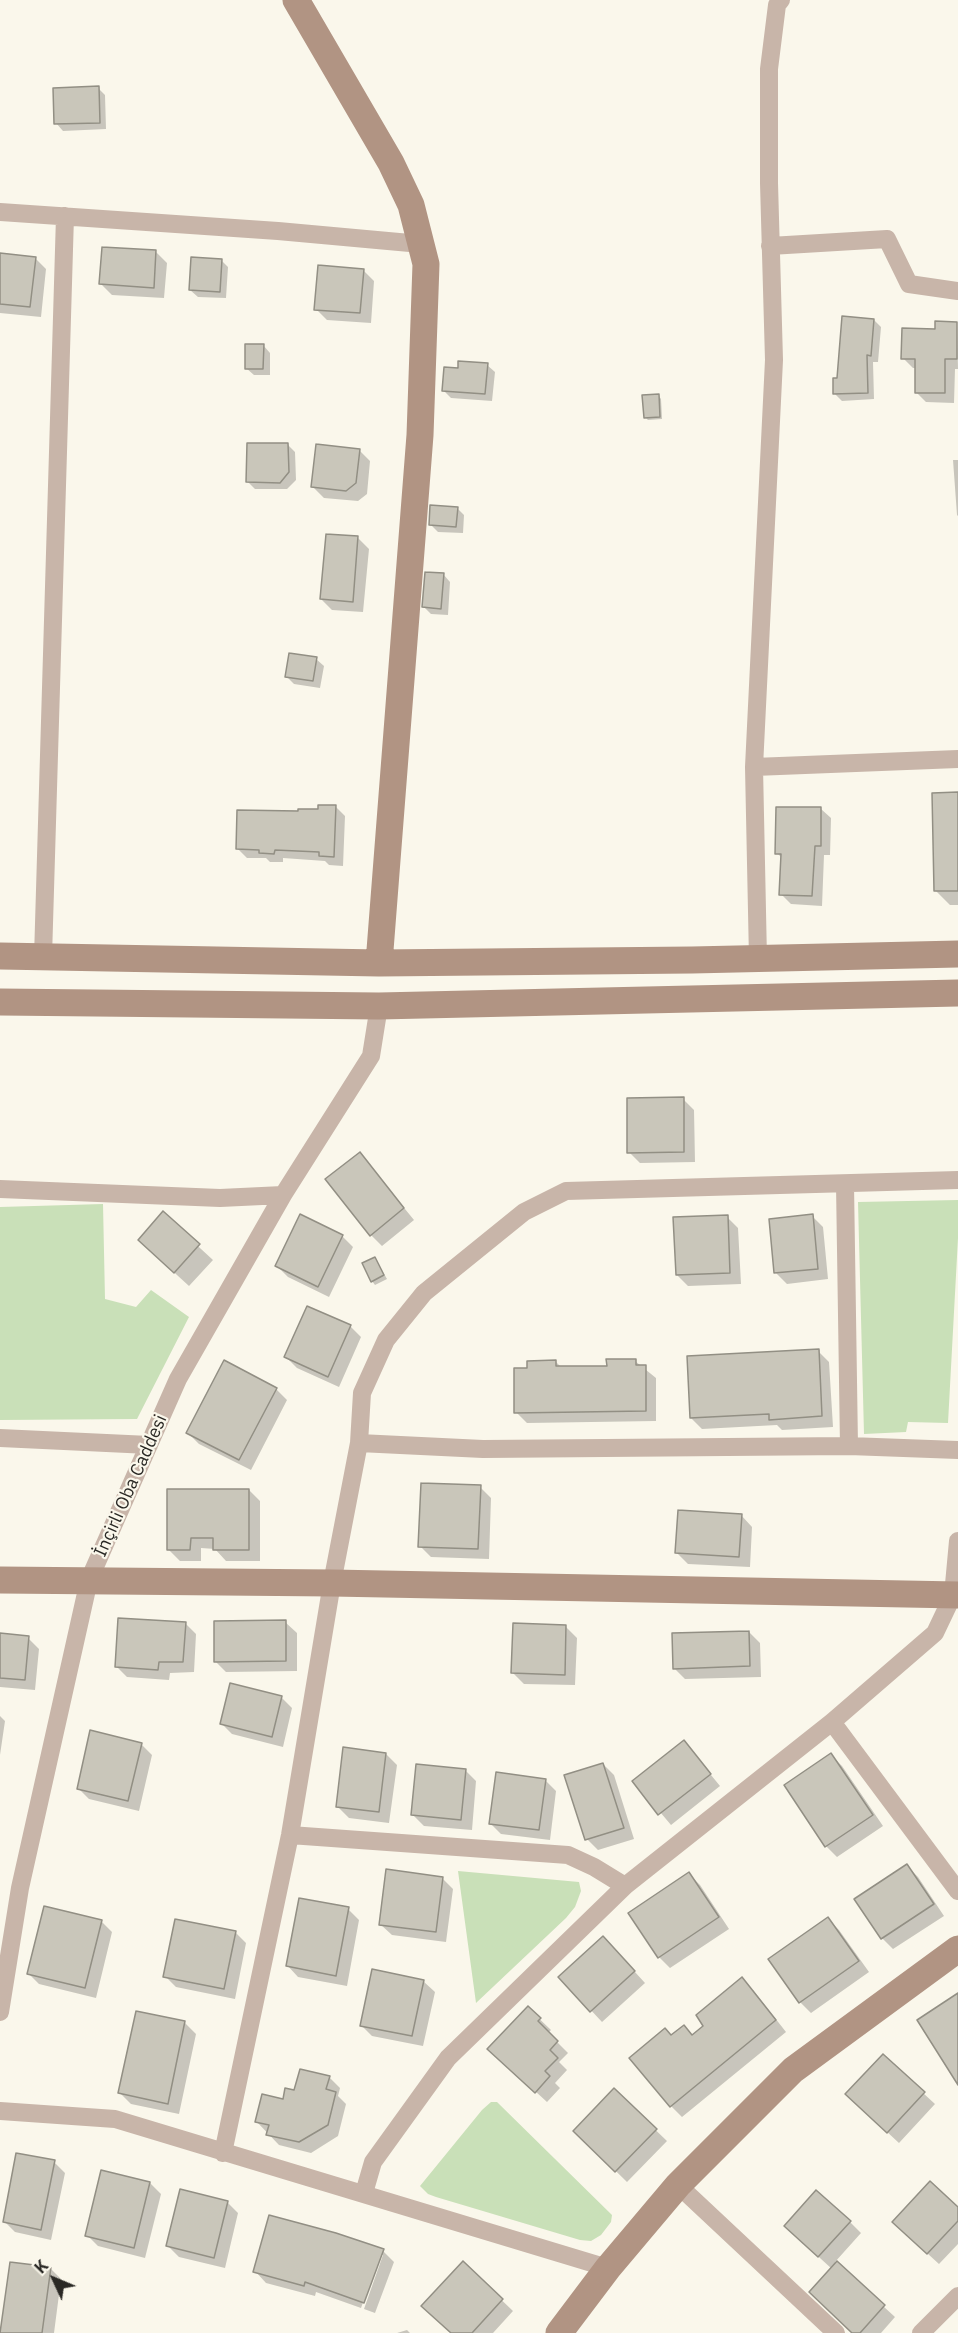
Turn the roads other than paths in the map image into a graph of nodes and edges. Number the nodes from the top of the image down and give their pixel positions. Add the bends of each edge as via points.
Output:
1 (296, 0) edge
2 (781, 0) edge
3 (0, 212) edge
4 (64, 216) junction
5 (421, 244) junction
6 (770, 246) junction
7 (958, 291) edge
8 (958, 759) edge
9 (754, 766) junction
10 (958, 954) edge
11 (0, 956) edge
12 (43, 957) junction
13 (758, 959) junction
14 (379, 963) junction
15 (958, 993) edge
16 (0, 1002) edge
17 (379, 1006) junction
18 (958, 1180) edge
19 (845, 1184) junction
20 (0, 1189) edge
21 (283, 1195) junction
22 (0, 1438) edge
23 (359, 1443) junction
24 (149, 1445) junction
25 (849, 1446) junction
26 (958, 1450) edge
27 (958, 1541) edge
28 (0, 1580) edge
29 (89, 1580) junction
30 (332, 1583) junction
31 (956, 1595) edge
32 (832, 1722) junction
33 (290, 1835) junction
34 (625, 1886) junction
35 (958, 1891) edge
36 (958, 1949) edge
37 (0, 2012) edge
38 (0, 2111) edge
39 (223, 2152) junction
40 (678, 2185) junction
41 (364, 2193) junction
42 (608, 2268) junction
43 (958, 2296) edge
44 (559, 2333) edge
45 (836, 2333) edge
46 (921, 2333) edge

1 - 5 street via 391,163 411,205
2 - 6 street via 777,5 769,69
3 - 4 street
4 - 5 street
4 - 12 street
5 - 14 street via 426,264 420,435
6 - 7 street via 887,239 909,284
6 - 9 street via 774,360
8 - 9 street
9 - 13 street
10 - 13 street
11 - 12 street
12 - 14 street
13 - 14 street
15 - 17 street
16 - 17 street
17 - 21 street, İnçirli Oba Caddesi via 371,1056
18 - 19 street
19 - 23 street via 566,1191 524,1212 424,1293 386,1340 362,1393
19 - 25 street
20 - 21 street via 220,1198
21 - 24 street, İnçirli Oba Caddesi via 178,1378
22 - 24 street
23 - 25 street via 483,1449
23 - 30 street
24 - 29 street, İnçirli Oba Caddesi
25 - 26 street
27 - 31 street
28 - 29 street
29 - 30 street
29 - 37 street, İnçirli Oba Caddesi via 20,1888
30 - 31 street
30 - 33 street
31 - 32 street via 935,1633
32 - 34 street
32 - 35 street
33 - 34 street via 568,1855
33 - 39 street
34 - 41 street via 448,2058 373,2162
36 - 40 street via 793,2070
38 - 39 street via 116,2119
39 - 41 street
40 - 42 street
40 - 45 street
41 - 42 street
42 - 44 street
43 - 46 street

